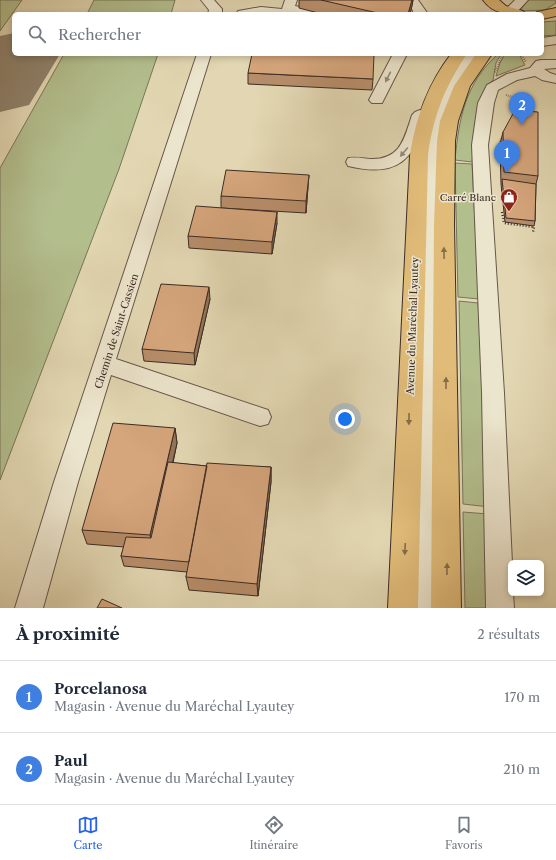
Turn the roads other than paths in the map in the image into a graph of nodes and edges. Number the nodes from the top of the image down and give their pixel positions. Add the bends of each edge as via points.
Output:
1 (207, 0) edge
2 (249, 0) edge
3 (272, 0) edge
4 (409, 0) edge
5 (522, 0) edge
6 (290, 6) edge
7 (492, 6) edge
8 (215, 12) edge
9 (240, 12) edge
10 (250, 12) edge
11 (305, 12) edge
12 (420, 12) edge
13 (509, 12) edge
14 (513, 12) edge
15 (556, 40) edge
16 (544, 42) edge
17 (203, 56) edge
18 (399, 56) edge
19 (458, 56) edge
20 (471, 56) edge
21 (483, 56) edge
22 (544, 67) edge
23 (440, 81) junction
24 (377, 100) dead end
25 (354, 162) dead end
26 (105, 364) junction
27 (260, 417) dead end
28 (29, 608) edge
29 (403, 608) edge
30 (422, 608) edge
31 (446, 608) edge
32 (500, 608) edge

1 - 8 street via 216,9
2 - 9 street
3 - 6 street
4 - 12 street via 416,4
5 - 14 street
6 - 10 street
6 - 11 street via 288,8
7 - 13 main road
15 - 16 street
17 - 26 street, Chemin de Saint-Cassien
18 -> 24 street
19 - 23 main road, Avenue du Maréchal Lyautey
20 - 30 street via 454,79 444,99 432,145 427,478
31 -> 21 main road via 446,141 449,121 462,86
22 - 32 street via 512,77 492,88 486,103 480,145
23 -> 25 street via 426,99 413,139 400,158 385,164
23 -> 29 main road, Avenue du Maréchal Lyautey via 422,130 419,155
26 - 27 street
26 - 28 street, Chemin de Saint-Cassien via 66,482

